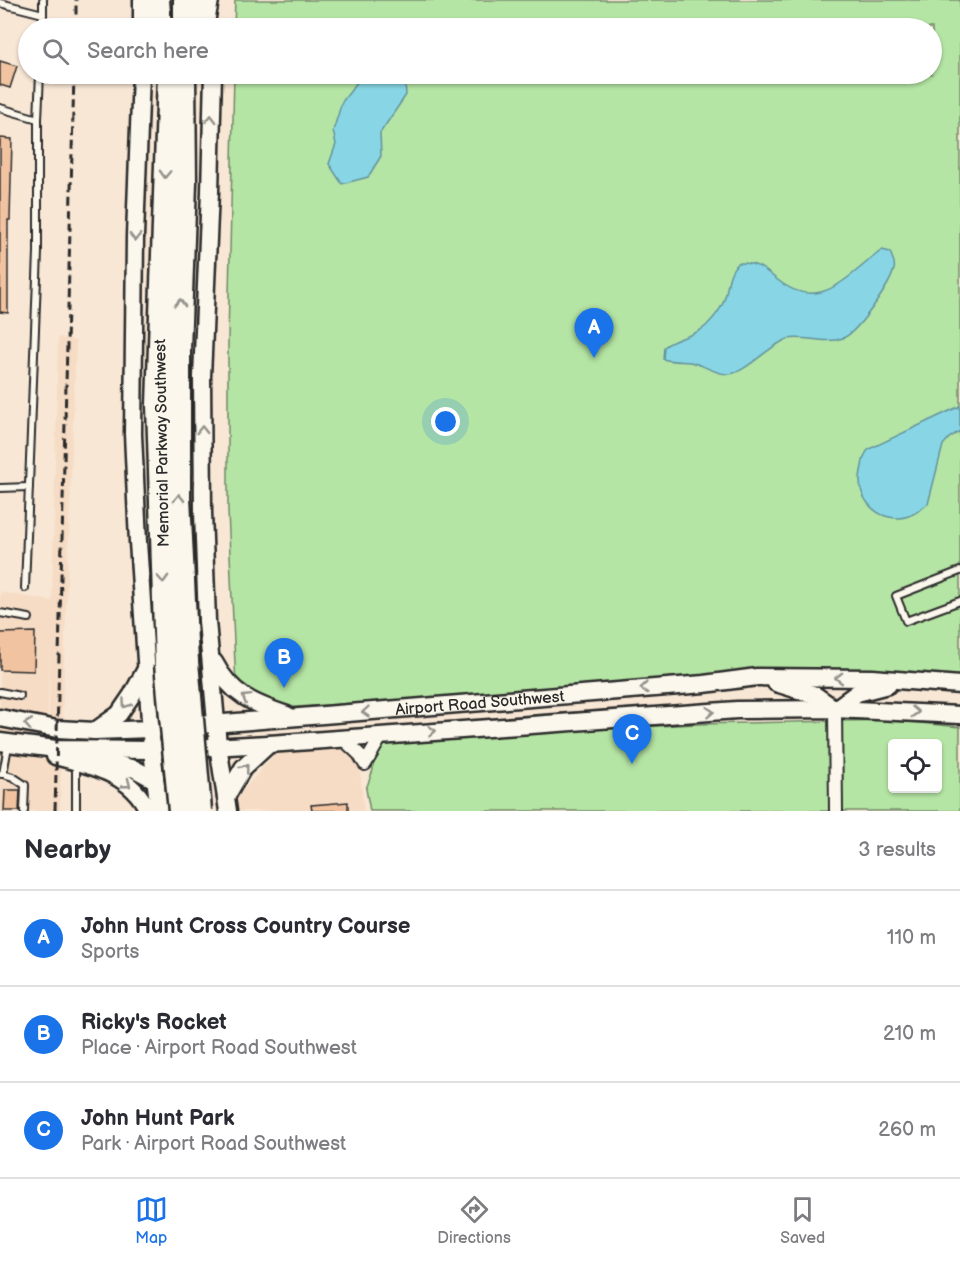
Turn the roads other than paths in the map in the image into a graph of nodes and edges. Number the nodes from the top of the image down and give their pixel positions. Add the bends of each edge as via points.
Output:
1 (43, 0) edge
2 (142, 0) edge
3 (158, 0) edge
4 (171, 0) edge
5 (185, 0) edge
6 (207, 0) edge
7 (214, 0) edge
8 (0, 3) edge
9 (43, 14) junction
10 (43, 18) edge
11 (142, 18) edge
12 (159, 18) edge
13 (170, 18) edge
14 (184, 18) edge
15 (204, 18) edge
16 (214, 18) edge
17 (40, 84) edge
18 (141, 84) edge
19 (163, 84) edge
20 (169, 84) edge
21 (184, 84) edge
22 (196, 84) edge
23 (212, 84) edge
24 (0, 108) edge
25 (38, 119) junction
26 (166, 143) junction
27 (185, 183) junction
28 (0, 488) edge
29 (29, 488) junction
30 (960, 571) edge
31 (25, 588) dead end
32 (960, 601) edge
33 (0, 613) edge
34 (30, 618) dead end
35 (211, 657) junction
36 (166, 665) junction
37 (757, 677) junction
38 (908, 681) junction
39 (960, 685) edge
40 (0, 692) edge
41 (20, 696) dead end
42 (836, 709) junction
43 (960, 715) edge
44 (0, 718) edge
45 (297, 719) junction
46 (216, 723) junction
47 (151, 729) junction
48 (95, 731) junction
49 (382, 735) junction
50 (342, 738) junction
51 (4, 743) edge
52 (269, 744) junction
53 (218, 745) junction
54 (56, 749) junction
55 (152, 750) junction
56 (76, 761) junction
57 (2, 774) edge
58 (155, 780) junction
59 (227, 804) edge
60 (155, 808) edge
61 (24, 811) edge
62 (76, 811) edge
63 (180, 811) edge
64 (200, 811) edge
65 (836, 811) edge

1 - 9 lane
2 - 11 main road
3 - 12 highway
4 - 13 highway
5 - 14 highway
6 - 15 highway
7 - 16 main road
8 - 9 lane
9 - 10 lane
17 - 25 lane
18 -> 36 main road via 133,392 138,542
19 - 26 highway
20 - 26 highway, Memorial Parkway Southwest
21 - 27 highway, Memorial Parkway Southwest
22 - 27 highway
35 -> 23 main road via 203,512 202,377
24 - 25 lane
25 - 29 lane via 38,252
26 -> 36 highway, Memorial Parkway Southwest via 158,405
36 -> 27 highway, Memorial Parkway Southwest via 183,606 178,349
28 - 29 lane
29 - 31 lane
30 - 32 lane via 896,596 906,621
33 - 34 lane
35 - 36 main road via 201,680 183,690 163,687 154,679
45 -> 35 main road via 251,703 220,675
35 - 46 main road
36 - 47 main road
36 -> 48 main road via 132,695 119,714
36 - 63 highway, Memorial Parkway Southwest, bridge
36 - 64 highway, Memorial Parkway Southwest, bridge
38 -> 37 main road, Airport Road Southwest
37 - 42 main road via 815,695
37 -> 45 main road, Airport Road Southwest
38 - 39 main road, Airport Road Southwest
38 - 42 main road via 857,693
40 - 41 lane
42 -> 43 main road, Airport Road Southwest
49 -> 42 main road, Airport Road Southwest via 737,710
42 - 65 street
48 -> 44 main road, Airport Road Southwest via 57,729
45 - 46 main road, Airport Road Southwest
46 - 47 main road, Airport Road Southwest
46 - 53 main road
47 - 48 main road, Airport Road Southwest
47 - 55 main road
49 - 50 main road, Airport Road Southwest
49 - 50 street via 365,764
50 - 52 main road, Airport Road Southwest
51 - 54 main road, Airport Road Southwest
51 - 56 main road
51 - 57 lane
52 - 53 main road, Airport Road Southwest
59 -> 52 main road via 243,768
53 - 55 main road, Airport Road Southwest
53 - 59 main road
54 - 55 main road, Airport Road Southwest
54 - 58 main road via 125,766
55 - 58 main road
56 -> 60 main road via 120,778
56 - 62 lane
57 - 61 lane via 25,785
58 - 60 main road
59 - 60 main road via 210,787 187,779 172,782

